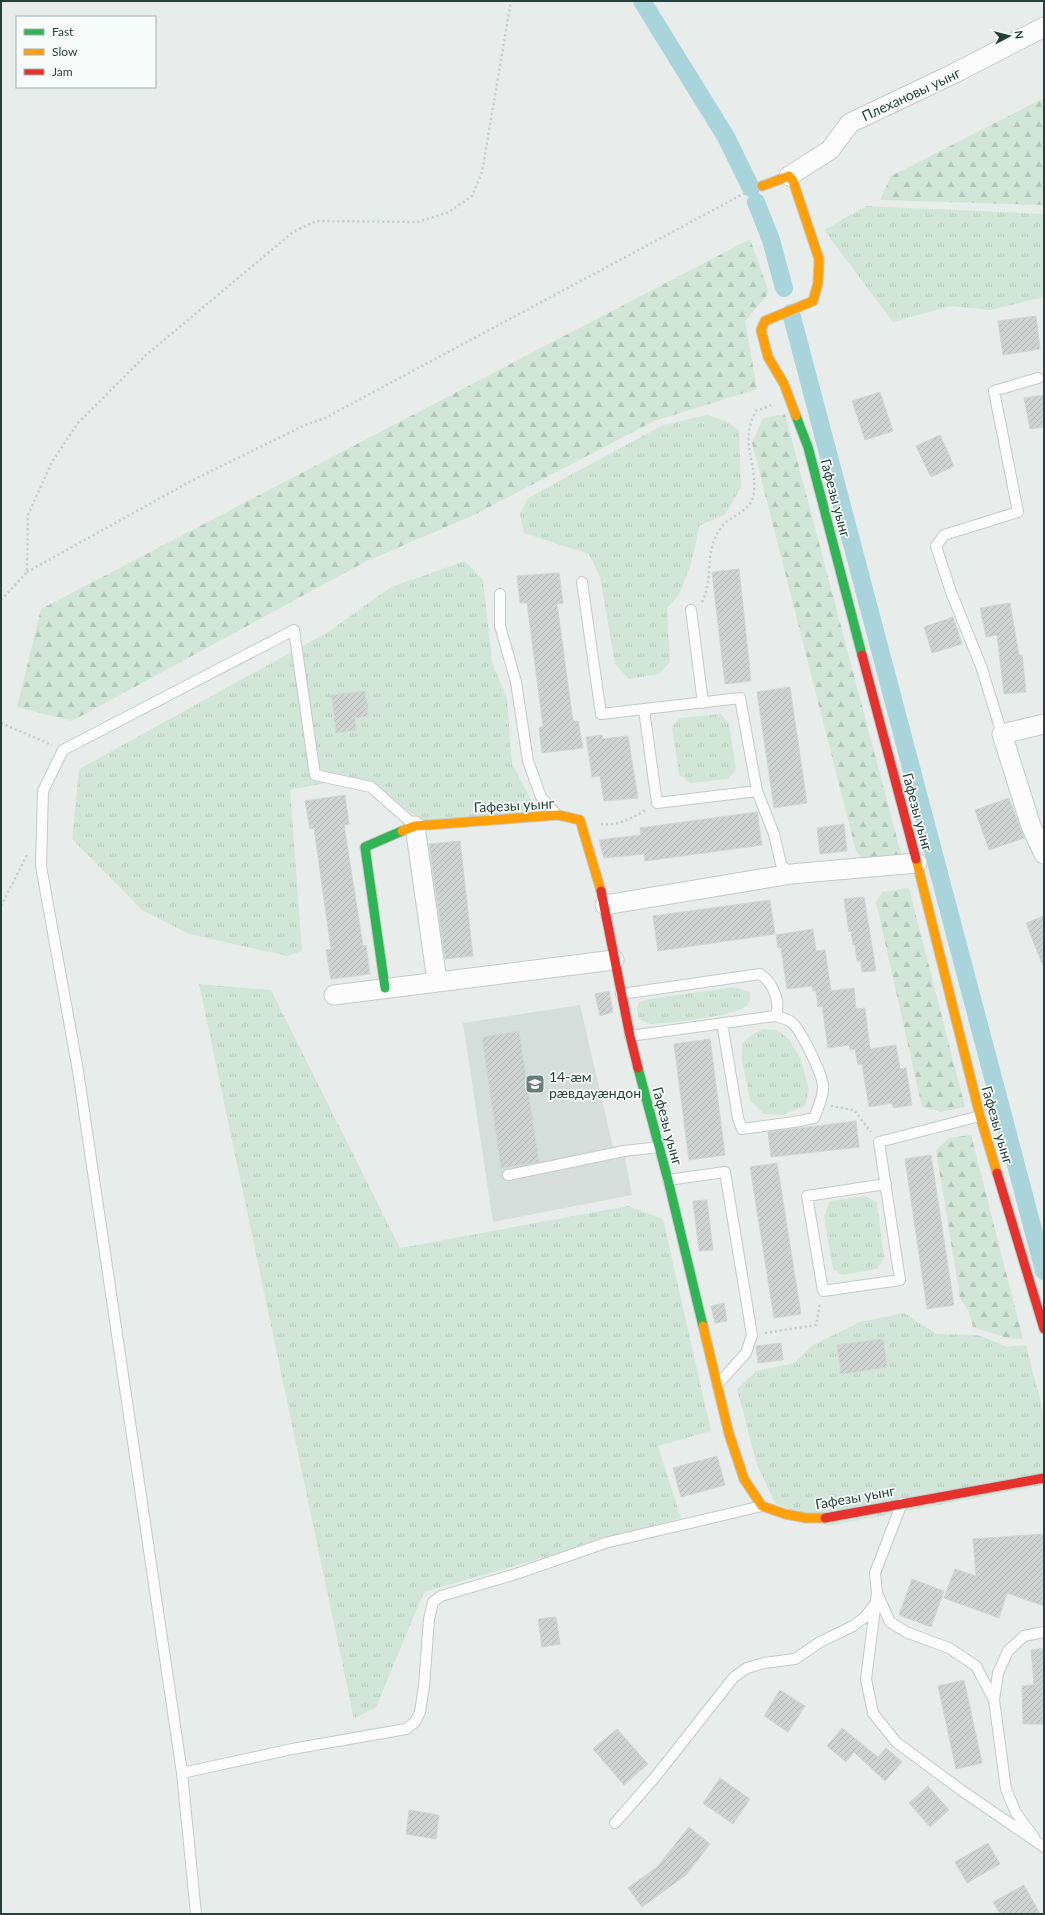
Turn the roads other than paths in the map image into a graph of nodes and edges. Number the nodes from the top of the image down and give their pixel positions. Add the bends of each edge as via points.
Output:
1 (1044, 27) edge
2 (789, 176) junction
3 (762, 186) dead end
4 (1038, 378) dead end
5 (582, 582) dead end
6 (500, 594) dead end
7 (691, 610) road end
8 (703, 703) junction
9 (644, 710) junction
10 (1044, 724) edge
11 (1002, 734) junction
12 (757, 791) junction
13 (558, 815) junction
14 (414, 826) junction
15 (1044, 854) edge
16 (917, 863) junction
17 (790, 874) junction
18 (605, 905) junction
19 (614, 960) junction
20 (437, 982) junction
21 (385, 988) junction
22 (621, 994) junction
23 (334, 995) dead end
24 (775, 1016) junction
25 (722, 1023) junction
26 (630, 1036) junction
27 (980, 1116) junction
28 (659, 1146) junction
29 (508, 1175) dead end
30 (668, 1180) junction
31 (886, 1184) junction
32 (1044, 1329) edge
33 (718, 1384) junction
34 (1044, 1478) edge
35 (902, 1503) junction
36 (762, 1506) junction
37 (877, 1593) junction
38 (875, 1604) junction
39 (1044, 1632) edge
40 (994, 1700) junction
41 (182, 1773) junction
42 (615, 1822) dead end
43 (1044, 1846) edge
44 (196, 1914) edge

1 - 2 street, Плехановы уынг via 956,73 850,123 830,150
2 - 3 street
2 - 16 street, Гафезы уынг via 793,181 819,259 818,283 813,301 765,321 761,330 768,357 784,384 808,447
4 - 11 lane via 994,391 1018,512 944,535 936,546 951,592 981,666
5 - 9 lane via 601,714
6 - 13 lane via 500,626 516,682 528,761 541,797
7 - 8 lane
8 - 9 lane
8 - 12 lane via 740,698
9 - 12 lane via 657,802
10 - 11 street
11 - 15 street via 1031,826
12 - 17 lane via 774,834 781,864
13 - 14 street, Гафезы уынг
13 - 18 street, Гафезы уынг via 580,820
14 - 20 street
14 - 21 street, Гафезы уынг via 365,847
14 - 41 lane via 371,786 314,775 294,630 63,750 43,791 41,866 78,1071
16 - 17 street
16 - 27 street, Гафезы уынг
17 - 18 street
18 - 19 street, Гафезы уынг
19 - 20 street
19 - 22 street, Гафезы уынг
20 - 21 street
21 - 23 street
22 - 24 lane via 760,974 767,979 776,998 779,1008
22 - 26 street, Гафезы уынг
24 - 25 lane
24 - 25 lane via 791,1022 818,1069 823,1086 814,1118 742,1129
25 - 26 lane
26 - 28 street, Гафезы уынг
27 - 31 lane via 879,1142
27 - 32 street, Гафезы уынг
28 - 29 lane
28 - 30 street, Гафезы уынг
30 - 33 street, Гафезы уынг
30 - 33 lane via 725,1172 752,1335 746,1353
31 - 31 lane via 900,1280 823,1291 807,1196
33 - 36 street, Гафезы уынг via 729,1434 744,1479
34 - 35 street, Гафезы уынг
35 - 36 street, Гафезы уынг via 822,1518 792,1516
35 - 37 lane via 875,1572
36 - 41 lane via 605,1543 516,1574 441,1596 433,1602 429,1619 420,1712 416,1722 406,1729 292,1749
37 - 38 lane
37 - 40 lane via 890,1622 906,1632 949,1648 976,1666
38 - 42 lane via 859,1622 820,1642 795,1659 747,1668 734,1677 656,1776
38 - 43 lane via 866,1679 873,1713 896,1742 960,1790
39 - 40 lane via 1024,1636 1008,1651 998,1673
40 - 43 lane via 1006,1789 1016,1813 1033,1837
41 - 44 lane

